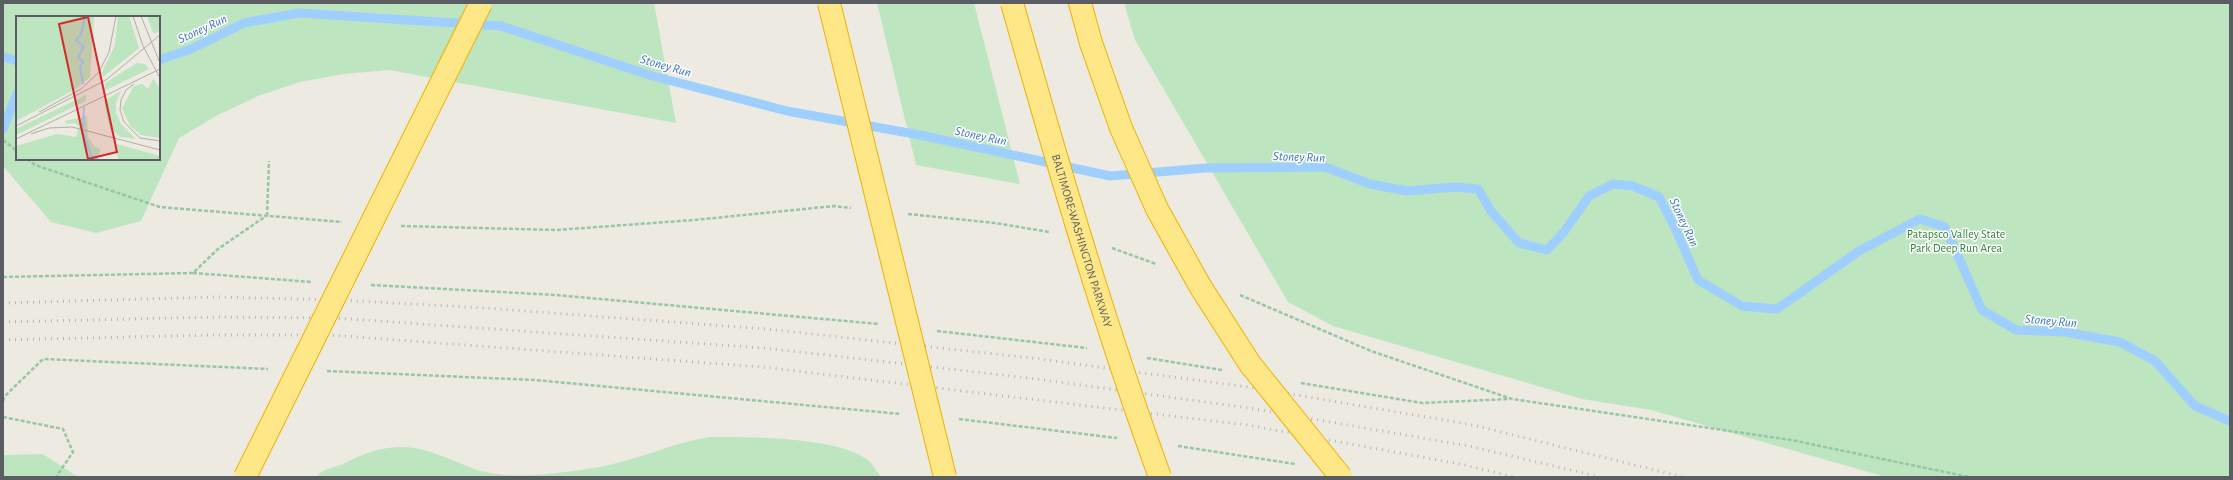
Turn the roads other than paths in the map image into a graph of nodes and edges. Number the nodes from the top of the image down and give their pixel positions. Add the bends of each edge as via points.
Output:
1 (481, 3) edge
2 (829, 3) edge
3 (1012, 3) edge
4 (1080, 3) edge
5 (245, 477) edge
6 (945, 477) edge
7 (1160, 477) edge
8 (1341, 477) edge

1 - 5 highway, bridge
2 - 6 highway, bridge
3 - 7 highway, BALTIMORE-WASHINGTON PARKWAY, bridge via 1066,194 1126,384
4 - 8 highway, bridge via 1091,43 1124,134 1157,209 1200,286 1250,364

